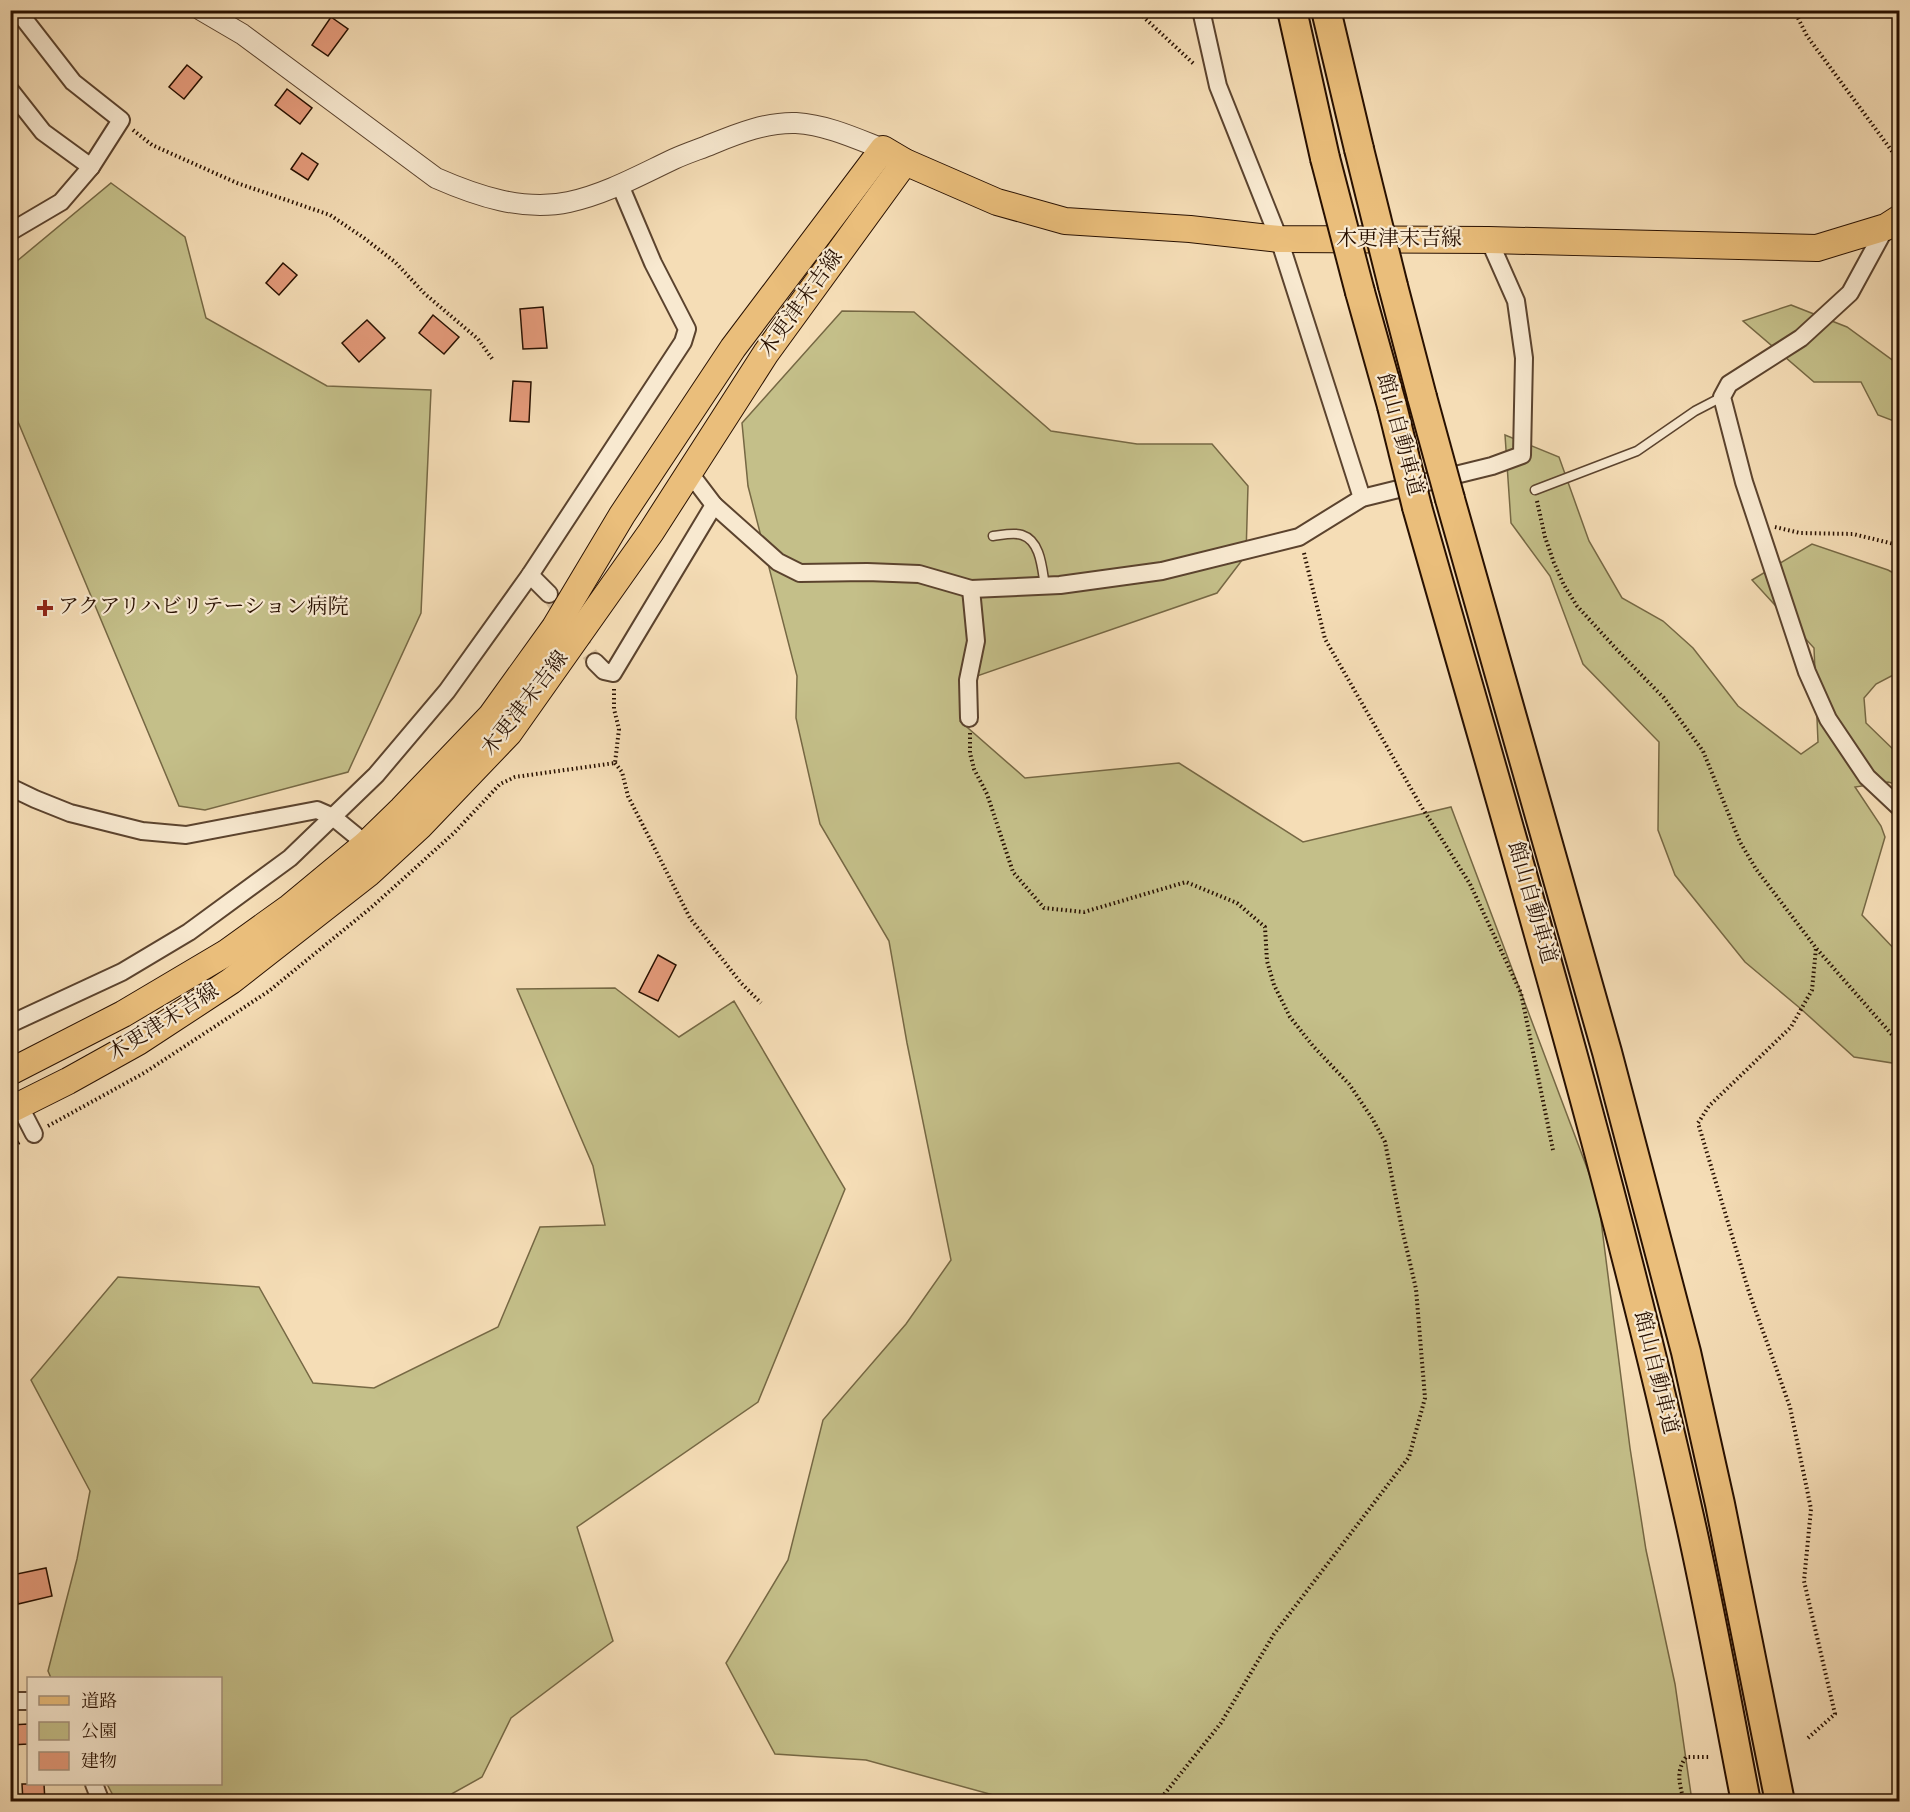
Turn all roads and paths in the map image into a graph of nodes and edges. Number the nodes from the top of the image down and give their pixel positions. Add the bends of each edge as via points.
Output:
1 (17, 10) edge
2 (1136, 10) edge
3 (1201, 10) edge
4 (1292, 10) edge
5 (1326, 10) edge
6 (1794, 10) edge
7 (206, 12) edge
8 (1218, 86) junction
9 (13, 97) edge
10 (121, 120) junction
11 (894, 155) junction
12 (1899, 162) edge
13 (91, 167) junction
14 (620, 185) junction
15 (1893, 222) edge
16 (10, 232) edge
17 (1279, 239) junction
18 (1489, 240) junction
19 (493, 360) dead end
20 (1722, 397) junction
21 (689, 472) junction
22 (1535, 490) joint
23 (1362, 498) junction
24 (714, 505) junction
25 (1757, 518) junction
26 (993, 536) dead end
27 (1299, 537) junction
28 (1899, 539) edge
29 (530, 575) junction
30 (1045, 586) junction
31 (971, 589) junction
32 (549, 594) tunnel mouth
33 (596, 662) dead end
34 (969, 718) joint
35 (615, 763) dead end
36 (10, 787) edge
37 (1899, 808) edge
38 (333, 817) junction
39 (366, 843) junction
40 (1816, 948) junction
41 (761, 1003) dead end
42 (10, 1024) edge
43 (1899, 1044) edge
44 (10, 1072) edge
45 (15, 1107) edge
46 (34, 1134) dead end
47 (1553, 1150) dead end
48 (10, 1701) edge
49 (27, 1701) edge
50 (1808, 1738) dead end
51 (1711, 1757) dead end
52 (94, 1785) edge
53 (101, 1802) edge
54 (1158, 1802) edge
55 (1684, 1802) edge
56 (1746, 1802) edge
57 (1780, 1802) edge

1 - 10 street via 73,82
2 - 8 path
3 - 8 street
4 - 56 highway, 館山自動車道, bridge via 1325,158 1417,507 1540,934 1653,1364 1689,1514
5 - 57 highway, 館山自動車道, bridge via 1422,398 1604,1041 1686,1352
6 - 12 path via 1808,36
7 - 14 street via 242,34 436,178 469,192 540,205 569,202
8 - 17 street
9 - 13 street via 43,132
10 - 13 street
10 - 19 path via 152,145 237,183 330,215 395,262 425,294 478,339
11 - 14 street via 829,129 796,123 762,126
11 - 17 main road, 木更津末吉線 via 997,202 1065,221
11 - 21 main road, 木更津末吉線
11 - 39 main road, 木更津末吉線 via 733,348 622,515 555,627 491,716
13 - 16 street via 61,202
14 - 29 street via 653,263 687,328 683,342
15 - 18 main road, 木更津末吉線 via 1817,248
15 - 20 street via 1850,293 1801,338 1729,384
17 - 18 main road, 木更津末吉線
17 - 23 street
18 - 23 street via 1516,301 1524,358 1522,455
20 - 22 lane via 1637,451
20 - 25 street
21 - 24 street
21 - 45 main road, 木更津末吉線 via 508,733 419,827 369,873 231,981 138,1041
22 - 40 path via 1545,537 1564,585 1577,606 1664,698 1703,751 1745,851
23 - 27 street
24 - 31 street via 778,562 800,573 919,574
24 - 33 street via 613,673 604,671
25 - 28 path via 1800,533 1853,534 1894,544
25 - 37 street via 1807,672 1828,719 1867,777
26 - 30 lane via 1021,534 1029,539 1037,549
27 - 30 street via 1162,571
27 - 47 path via 1325,639 1470,884 1521,993
29 - 32 street
29 - 38 street via 447,691 376,775
30 - 31 street
31 - 34 street via 976,641 968,680
34 - 54 path via 974,769 987,794 1013,872 1044,908 1084,912 1186,882 1237,903 1265,927 1274,985 1290,1017 1349,1084 1385,1142 1416,1289 1425,1398 1409,1457 1274,1634 1221,1723
35 - 41 path via 690,918
36 - 38 street via 70,813 142,831 186,835 317,810
38 - 39 street
38 - 42 street via 290,858 189,932 122,972
39 - 44 main road, 木更津末吉線 via 290,907 226,953 123,1014
40 - 43 path
40 - 50 path via 1812,990 1791,1027 1709,1106 1698,1123 1749,1292 1790,1407 1811,1509 1804,1581 1836,1714
45 - 46 street
48 - 49 street
51 - 55 path via 1686,1756 1680,1765
52 - 53 street

